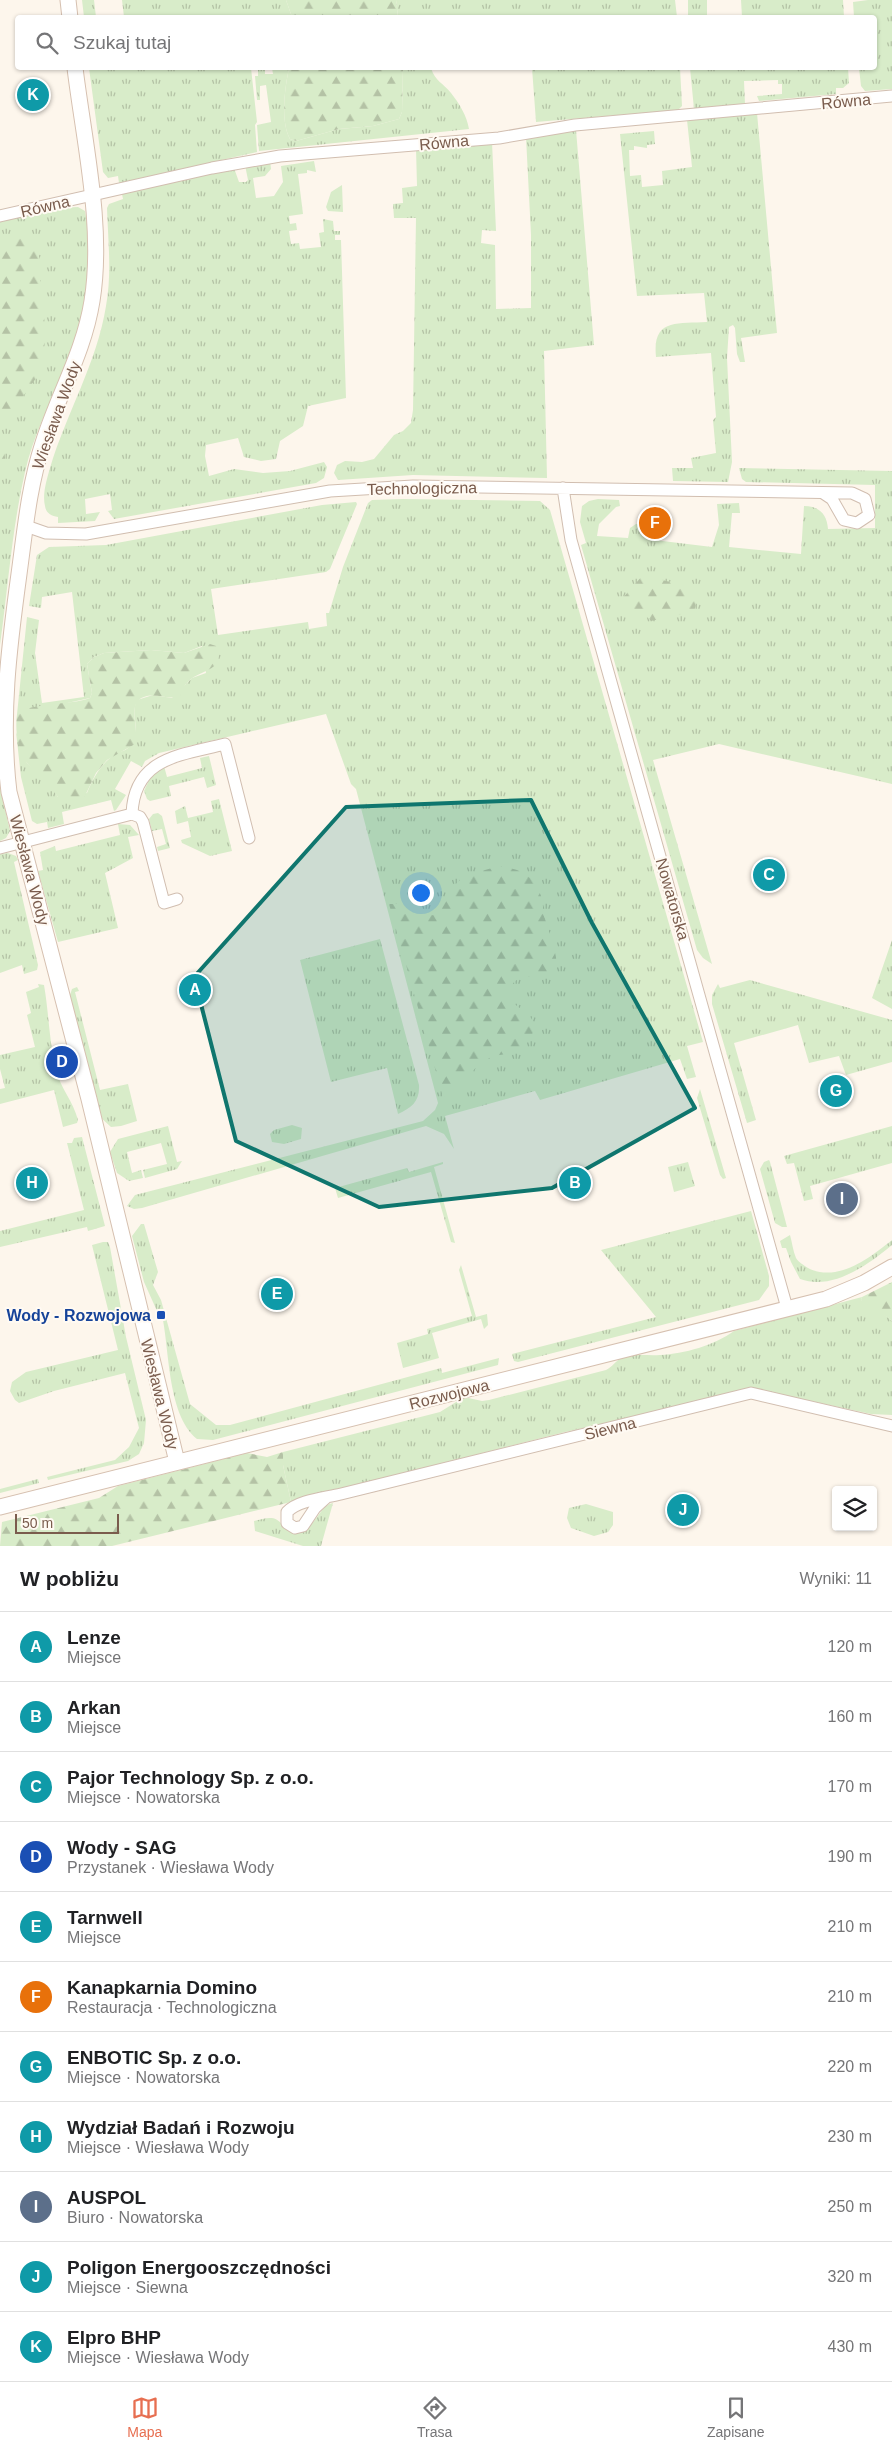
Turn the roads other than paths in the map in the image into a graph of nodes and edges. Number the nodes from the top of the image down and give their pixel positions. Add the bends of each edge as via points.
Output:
1 (68, 0) edge
2 (70, 15) edge
3 (75, 70) edge
4 (892, 96) edge
5 (91, 195) junction
6 (0, 216) edge
7 (563, 488) junction
8 (822, 493) dead end
9 (26, 526) junction
10 (132, 814) junction
11 (249, 838) dead end
12 (23, 842) junction
13 (0, 848) edge
14 (177, 899) dead end
15 (892, 1266) edge
16 (787, 1308) junction
17 (892, 1426) edge
18 (177, 1462) junction
19 (328, 1497) dead end
20 (0, 1507) edge

1 - 2 street
3 - 5 street, Wiesława Wody
4 - 5 street, Równa via 575,125 499,138 280,156
5 - 6 street, Równa
5 - 9 street, Wiesława Wody via 96,256 88,326 43,442 35,468
7 - 8 street, Technologiczna
7 - 9 street, Technologiczna via 414,486 330,491 86,534 46,532
7 - 16 street, Nowatorska via 569,533
9 - 12 street, Wiesława Wody via 6,670 3,718 4,763
10 - 11 street via 134,794 150,768 163,760 226,744
10 - 12 street
10 - 14 street via 143,822 164,903
12 - 13 street
12 - 18 street, Wiesława Wody
15 - 16 street, Rozwojowa via 845,1291
16 - 18 street, Rozwojowa
17 - 19 street, Siewna via 751,1393
18 - 20 street, Rozwojowa

